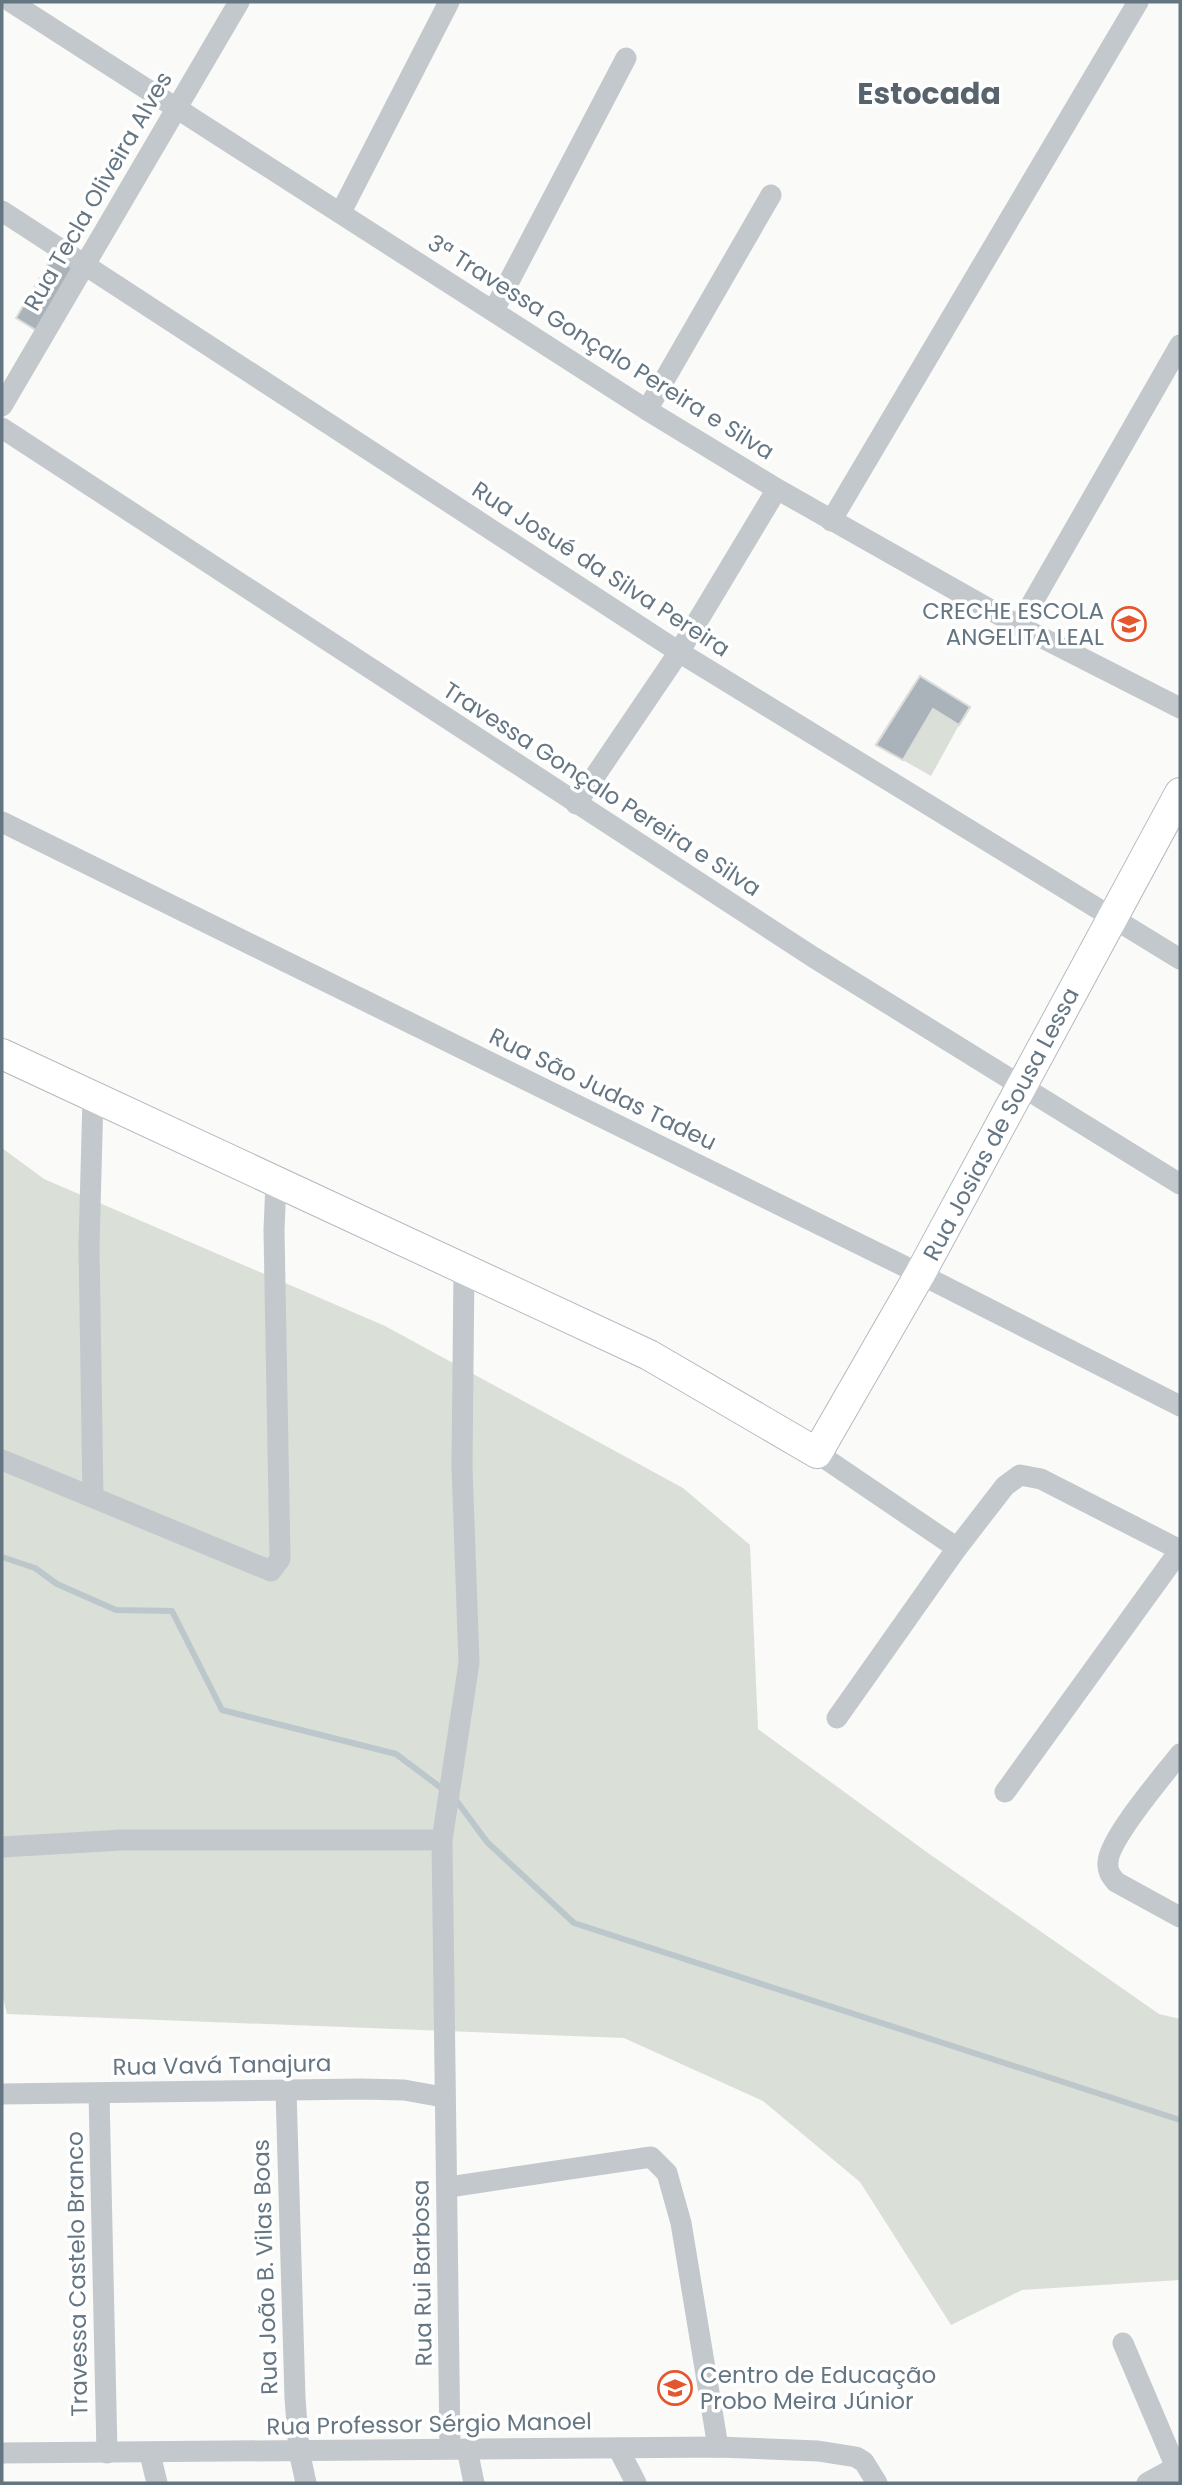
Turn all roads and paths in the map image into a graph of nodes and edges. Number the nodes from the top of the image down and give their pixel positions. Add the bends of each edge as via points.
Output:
1 (239, 2) edge
2 (449, 2) edge
3 (1138, 2) edge
4 (16, 3) edge
5 (626, 58) dead end
6 (177, 107) junction
7 (771, 195) dead end
8 (2, 211) edge
9 (341, 212) junction
10 (84, 267) junction
11 (495, 310) junction
12 (1180, 345) edge
13 (2, 406) edge
14 (647, 410) junction
15 (2, 428) edge
16 (777, 489) junction
17 (831, 521) junction
18 (1019, 626) junction
19 (680, 652) junction
20 (1180, 708) edge
21 (1180, 793) edge
22 (576, 804) junction
23 (2, 822) edge
24 (1113, 918) junction
25 (1180, 959) edge
26 (2, 1054) edge
27 (1021, 1086) junction
28 (93, 1097) junction
29 (276, 1182) junction
30 (1180, 1184) edge
31 (464, 1268) junction
32 (920, 1274) junction
33 (1180, 1406) edge
34 (817, 1453) junction
35 (2, 1460) edge
36 (93, 1497) junction
37 (957, 1548) junction
38 (1180, 1550) edge
39 (836, 1718) dead end
40 (1180, 1754) edge
41 (1006, 1792) dead end
42 (442, 1840) junction
43 (2, 1847) edge
44 (1180, 1917) edge
45 (286, 2090) junction
46 (99, 2093) junction
47 (2, 2094) edge
48 (443, 2097) junction
49 (449, 2187) junction
50 (1123, 2343) dead end
51 (618, 2448) junction
52 (718, 2448) junction
53 (458, 2449) junction
54 (299, 2451) junction
55 (2, 2453) edge
56 (107, 2453) junction
57 (150, 2454) junction
58 (1179, 2470) edge
59 (157, 2483) edge
60 (306, 2483) edge
61 (474, 2483) edge
62 (636, 2483) edge
63 (877, 2483) edge
64 (1147, 2483) edge

1 - 6 street, Rua Tecla Oliveira Alves
2 - 9 street
3 - 17 street
4 - 6 street, 3ª Travessa Gonçalo Pereira e Silva
5 - 11 street
6 - 9 street, 3ª Travessa Gonçalo Pereira e Silva
6 - 10 street, Rua Tecla Oliveira Alves
7 - 14 street
8 - 10 street, Rua Josué da Silva Pereira
9 - 11 street, 3ª Travessa Gonçalo Pereira e Silva
10 - 13 street, Rua Tecla Oliveira Alves
10 - 19 street, Rua Josué da Silva Pereira
11 - 14 street, 3ª Travessa Gonçalo Pereira e Silva
12 - 18 street
14 - 16 street, 3ª Travessa Gonçalo Pereira e Silva
15 - 22 street, Travessa Gonçalo Pereira e Silva
16 - 17 street, 3ª Travessa Gonçalo Pereira e Silva
16 - 19 street
17 - 18 street, 3ª Travessa Gonçalo Pereira e Silva
18 - 20 street, 3ª Travessa Gonçalo Pereira e Silva
19 - 22 street
19 - 24 street, Rua Josué da Silva Pereira
21 - 24 street, Rua Josias de Sousa Lessa
22 - 27 street, Travessa Gonçalo Pereira e Silva
23 - 32 street, Rua São Judas Tadeu
24 - 25 street, Rua Josué da Silva Pereira
24 - 27 street, Rua Josias de Sousa Lessa
26 - 28 street
27 - 30 street, Travessa Gonçalo Pereira e Silva
27 - 32 street, Rua Josias de Sousa Lessa
28 - 29 street
28 - 36 street via 89,1245
29 - 31 street
29 - 36 street via 280,1559 271,1571
31 - 34 street via 649,1355
31 - 42 street, Rua Rui Barbosa via 462,1466 469,1663
32 - 33 street, Rua São Judas Tadeu
32 - 34 street, Rua Josias de Sousa Lessa
34 - 37 street
35 - 36 street
37 - 38 street via 1020,1475 1041,1479
37 - 39 street
38 - 41 street
40 - 44 street via 1119,1836 1107,1860 1116,1882
42 - 43 street via 122,1840
42 - 48 street, Rua Rui Barbosa
45 - 46 street, Rua Vavá Tanajura
45 - 48 street, Rua Vavá Tanajura via 404,2090
45 - 54 street, Rua João B. Vilas Boas
46 - 47 street, Rua Vavá Tanajura
46 - 56 street, Travessa Castelo Branco
48 - 49 street, Rua Rui Barbosa
49 - 52 street via 651,2157 667,2173 681,2223
49 - 53 street, Rua Rui Barbosa
50 - 58 street
51 - 52 street, Rua Professor Sérgio Manoel
51 - 53 street, Rua Professor Sérgio Manoel
51 - 62 street
52 - 63 street, Rua Professor Sérgio Manoel via 818,2451 856,2457
53 - 54 street, Rua Professor Sérgio Manoel
53 - 61 street, Rua Rui Barbosa
54 - 57 street, Rua Professor Sérgio Manoel
54 - 60 street, Rua João B. Vilas Boas
55 - 56 street, Rua Professor Sérgio Manoel
56 - 57 street, Rua Professor Sérgio Manoel
57 - 59 street
58 - 64 street

